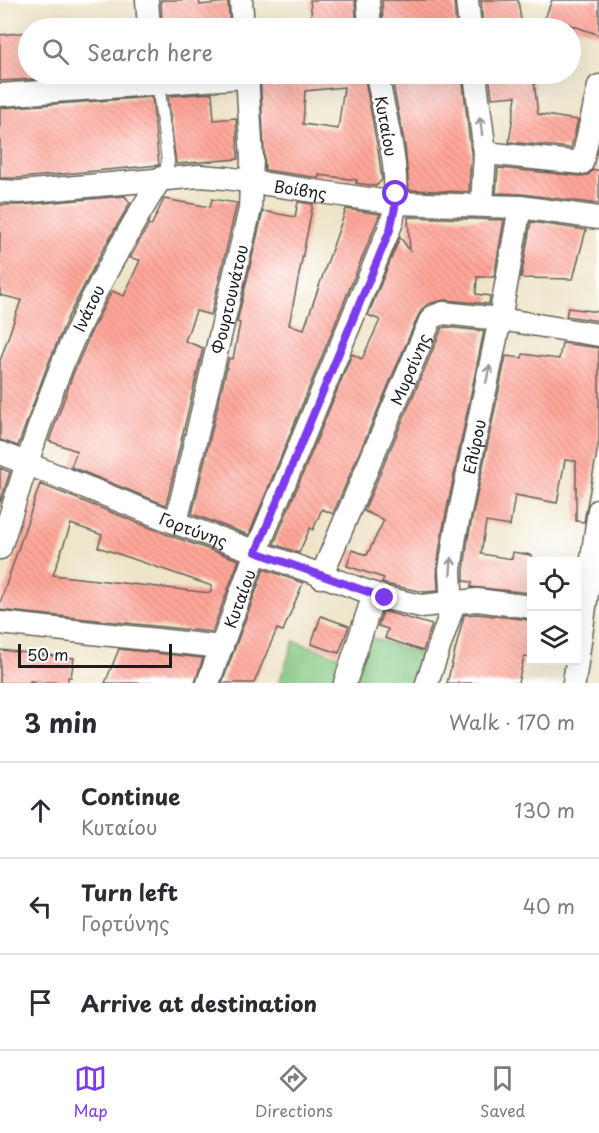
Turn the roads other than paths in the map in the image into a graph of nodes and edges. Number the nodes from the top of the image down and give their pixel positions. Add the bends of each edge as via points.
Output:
1 (147, 0) edge
2 (241, 0) edge
3 (368, 0) edge
4 (467, 0) edge
5 (148, 18) edge
6 (242, 18) edge
7 (369, 18) edge
8 (469, 18) edge
9 (102, 84) edge
10 (158, 84) edge
11 (247, 84) edge
12 (379, 84) edge
13 (476, 84) edge
14 (599, 86) edge
15 (0, 95) edge
16 (485, 153) junction
17 (161, 178) junction
18 (252, 183) junction
19 (0, 191) edge
20 (396, 203) junction
21 (482, 206) junction
22 (520, 207) junction
23 (599, 218) edge
24 (500, 319) junction
25 (599, 335) edge
26 (0, 453) edge
27 (28, 464) junction
28 (599, 510) edge
29 (176, 523) junction
30 (0, 548) edge
31 (256, 552) junction
32 (321, 576) junction
33 (374, 594) junction
34 (451, 603) junction
35 (527, 606) edge
36 (587, 615) edge
37 (0, 623) edge
38 (222, 647) junction
39 (208, 683) edge
40 (345, 683) edge
41 (426, 683) edge
42 (574, 683) edge

1 - 5 street
2 - 6 street
3 - 7 street
4 - 8 street
9 - 15 street
10 - 17 lane, Ινάτου via 168,161
11 - 18 street, Φουρτουνάτου
12 - 20 street, Κυταίου via 394,168
16 -> 13 street
14 - 16 street via 582,163
16 - 21 street
17 - 18 street, Βοίβης via 200,176
17 - 19 street, Βοίβης
17 - 27 street, Ινάτου via 72,343
18 - 20 street, Βοίβης
18 - 29 street, Φουρτουνάτου via 248,218
20 - 21 street, Βοίβης
20 - 31 street, Κυταίου via 390,230
21 - 22 street, Βοίβης
22 - 23 street, Βοίβης
22 - 24 street, Ελύρου
24 - 25 street, Μυρσίνης
24 - 32 street, Μυρσίνης via 443,313 430,321
34 -> 24 street, Ελύρου via 455,536
26 - 27 street, Γορτύνης
27 - 29 street, Γορτύνης
27 - 30 street, Ινάτου
28 - 36 street
29 - 31 street, Γορτύνης
31 - 32 street, Γορτύνης
31 - 38 street, Κυταίου
32 - 33 street, Γορτύνης
33 - 34 street, Γορτύνης via 415,605
33 - 40 street
34 - 35 street, Γορτύνης via 477,600
34 - 41 street, Ελύρου
36 - 42 street
37 - 38 street
38 - 39 street, Κυταίου

